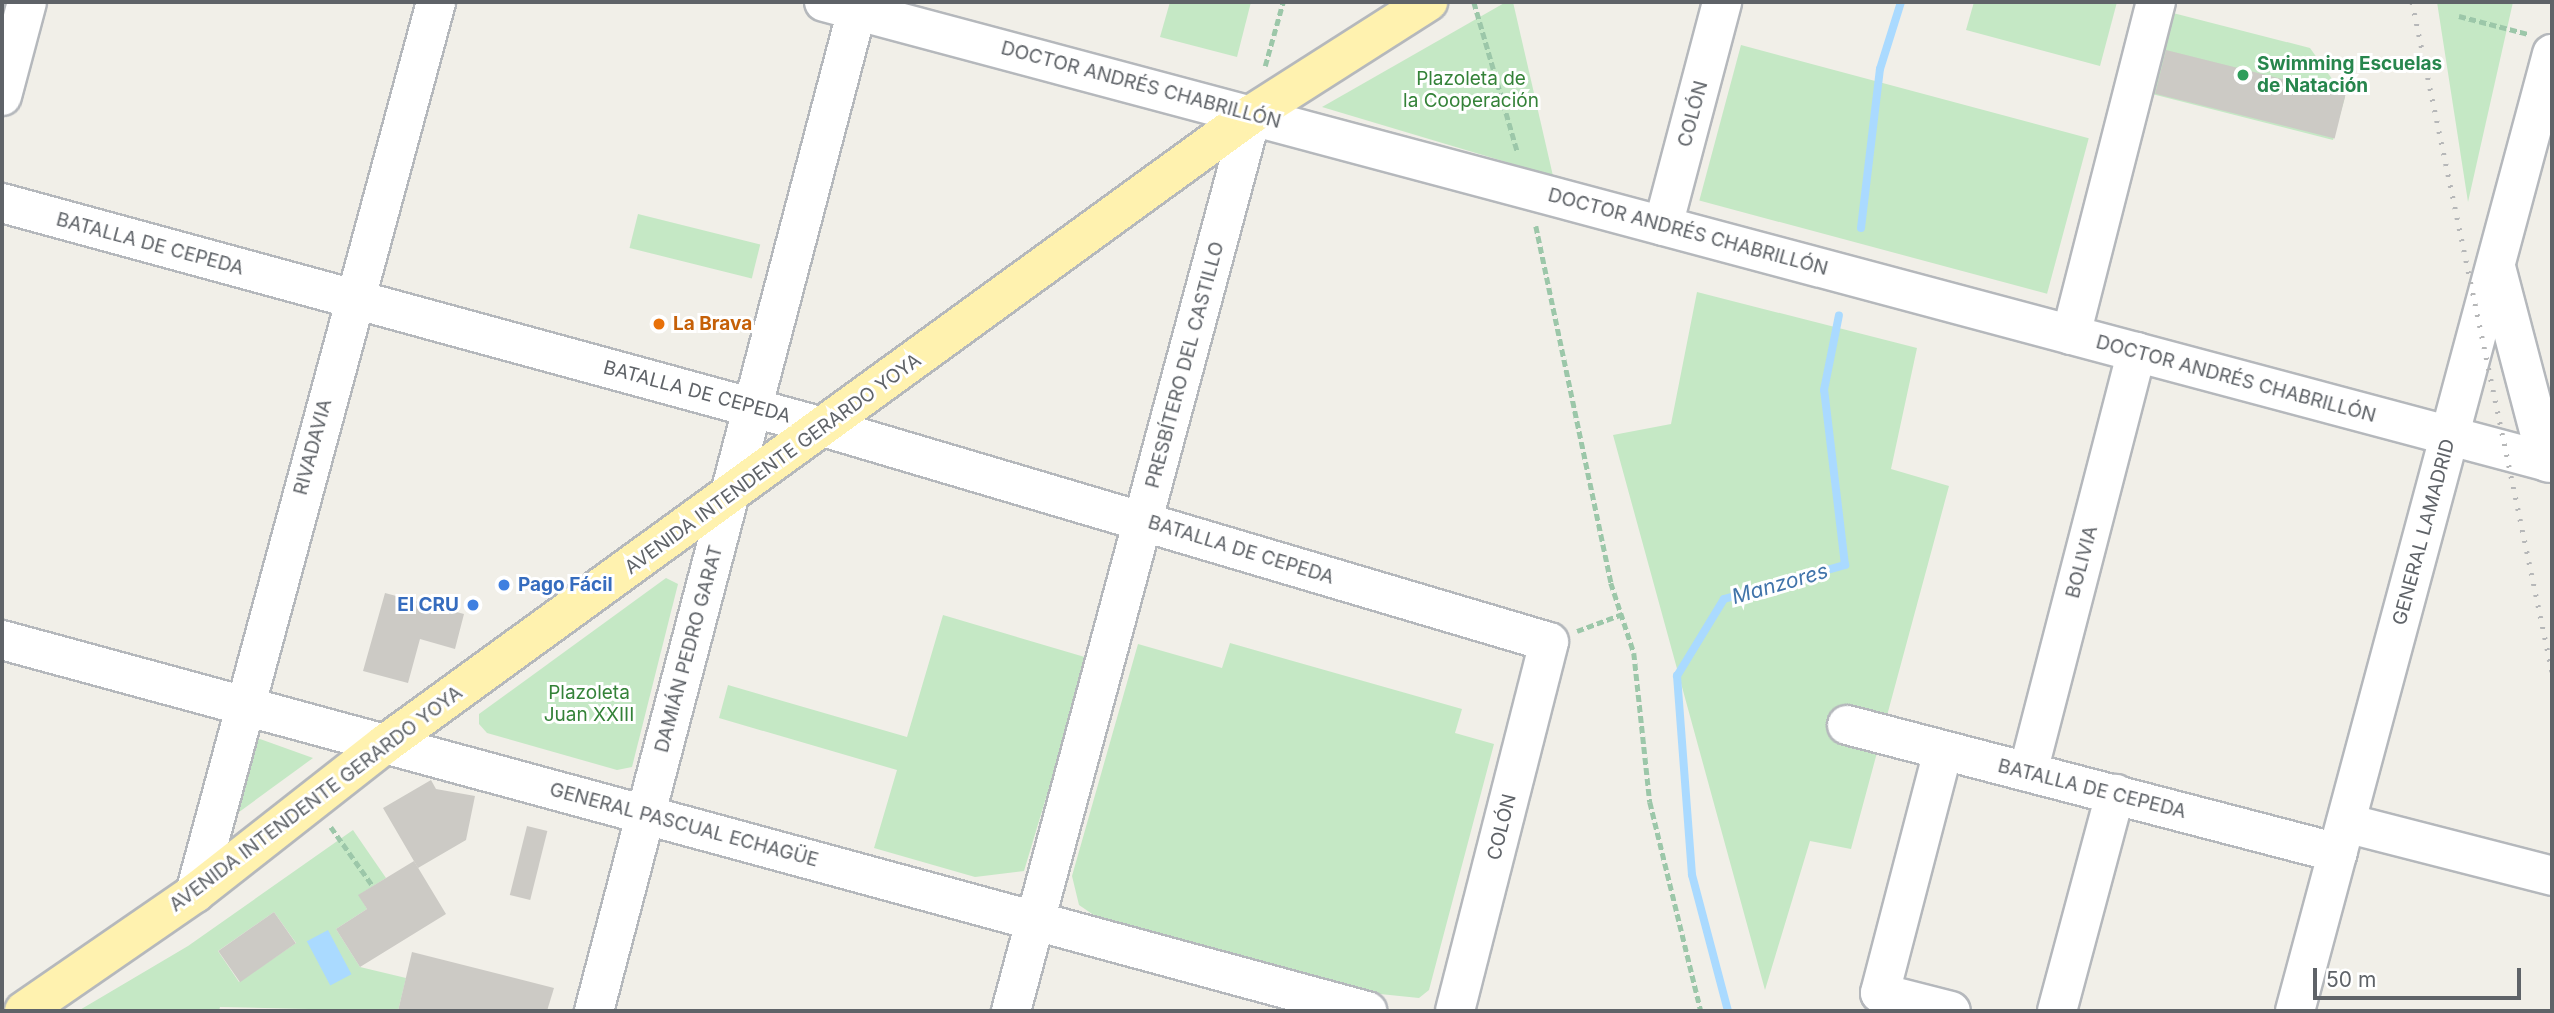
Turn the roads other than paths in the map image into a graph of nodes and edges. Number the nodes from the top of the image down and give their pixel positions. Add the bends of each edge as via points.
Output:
1 (27, 2) edge
2 (436, 2) edge
3 (1428, 2) edge
4 (1723, 2) edge
5 (2156, 2) edge
6 (846, 5) edge
7 (2546, 45) edge
8 (2, 96) edge
9 (1252, 114) junction
10 (2, 203) edge
11 (1663, 226) junction
12 (2496, 266) junction
13 (354, 299) junction
14 (2071, 335) junction
15 (2137, 352) junction
16 (752, 407) junction
17 (823, 427) junction
18 (2449, 436) junction
19 (2549, 463) edge
20 (729, 496) junction
21 (1143, 520) junction
22 (2, 640) edge
23 (1549, 642) joint
24 (242, 705) junction
25 (1847, 725) dead end
26 (385, 744) junction
27 (1943, 751) junction
28 (2028, 772) junction
29 (2115, 794) junction
30 (646, 815) junction
31 (2342, 838) junction
32 (2552, 876) edge
33 (195, 894) junction
34 (1035, 921) junction
35 (24, 1011) edge
36 (594, 1011) edge
37 (1011, 1011) edge
38 (1367, 1011) edge
39 (1455, 1011) edge
40 (1951, 1011) edge
41 (2057, 1011) edge
42 (2295, 1011) edge

1 - 8 street
2 - 13 street, RIVADAVIA
3 - 9 main road, AVENIDA INTENDENTE GERARDO YOYA
4 - 11 street, COLÓN
5 - 14 street
6 - 9 street, DOCTOR ANDRÉS CHABRILLÓN
6 - 16 street, DAMIÁN PEDRO GARAT
7 - 12 street, GENERAL LAMADRID
9 - 11 street, DOCTOR ANDRÉS CHABRILLÓN
9 - 17 main road, AVENIDA INTENDENTE GERARDO YOYA
9 - 21 street, PRESBÍTERO DEL CASTILLO
10 - 13 street, BATALLA DE CEPEDA
11 - 14 street, DOCTOR ANDRÉS CHABRILLÓN
12 - 18 street, GENERAL LAMADRID
12 - 19 street
13 - 16 street, BATALLA DE CEPEDA
13 - 24 street, RIVADAVIA
14 - 15 street, DOCTOR ANDRÉS CHABRILLÓN
15 - 18 street, DOCTOR ANDRÉS CHABRILLÓN
15 - 28 street, BOLIVIA
16 - 17 street, BATALLA DE CEPEDA
16 - 20 street, DAMIÁN PEDRO GARAT
17 - 20 main road, AVENIDA INTENDENTE GERARDO YOYA
17 - 21 street, BATALLA DE CEPEDA
18 - 19 street, DOCTOR ANDRÉS CHABRILLÓN
18 - 31 street, GENERAL LAMADRID
20 - 26 main road, AVENIDA INTENDENTE GERARDO YOYA
20 - 30 street, DAMIÁN PEDRO GARAT
21 - 23 street, BATALLA DE CEPEDA
21 - 34 street, PRESBÍTERO DEL CASTILLO
22 - 24 street, GENERAL PASCUAL ECHAGÜE
23 - 39 street, COLÓN
24 - 26 street, GENERAL PASCUAL ECHAGÜE
24 - 33 street, RIVADAVIA
25 - 27 street, BATALLA DE CEPEDA
26 - 30 street, GENERAL PASCUAL ECHAGÜE
26 - 33 main road, AVENIDA INTENDENTE GERARDO YOYA
27 - 28 street, BATALLA DE CEPEDA
27 - 40 street via 1880,993
28 - 29 street, BATALLA DE CEPEDA
29 - 31 street, BATALLA DE CEPEDA
29 - 41 street
30 - 34 street, GENERAL PASCUAL ECHAGÜE
30 - 36 street, DAMIÁN PEDRO GARAT
31 - 32 street, BATALLA DE CEPEDA
31 - 42 street, GENERAL LAMADRID
33 - 35 main road, AVENIDA INTENDENTE GERARDO YOYA
34 - 37 street, PRESBÍTERO DEL CASTILLO
34 - 38 street, GENERAL PASCUAL ECHAGÜE

